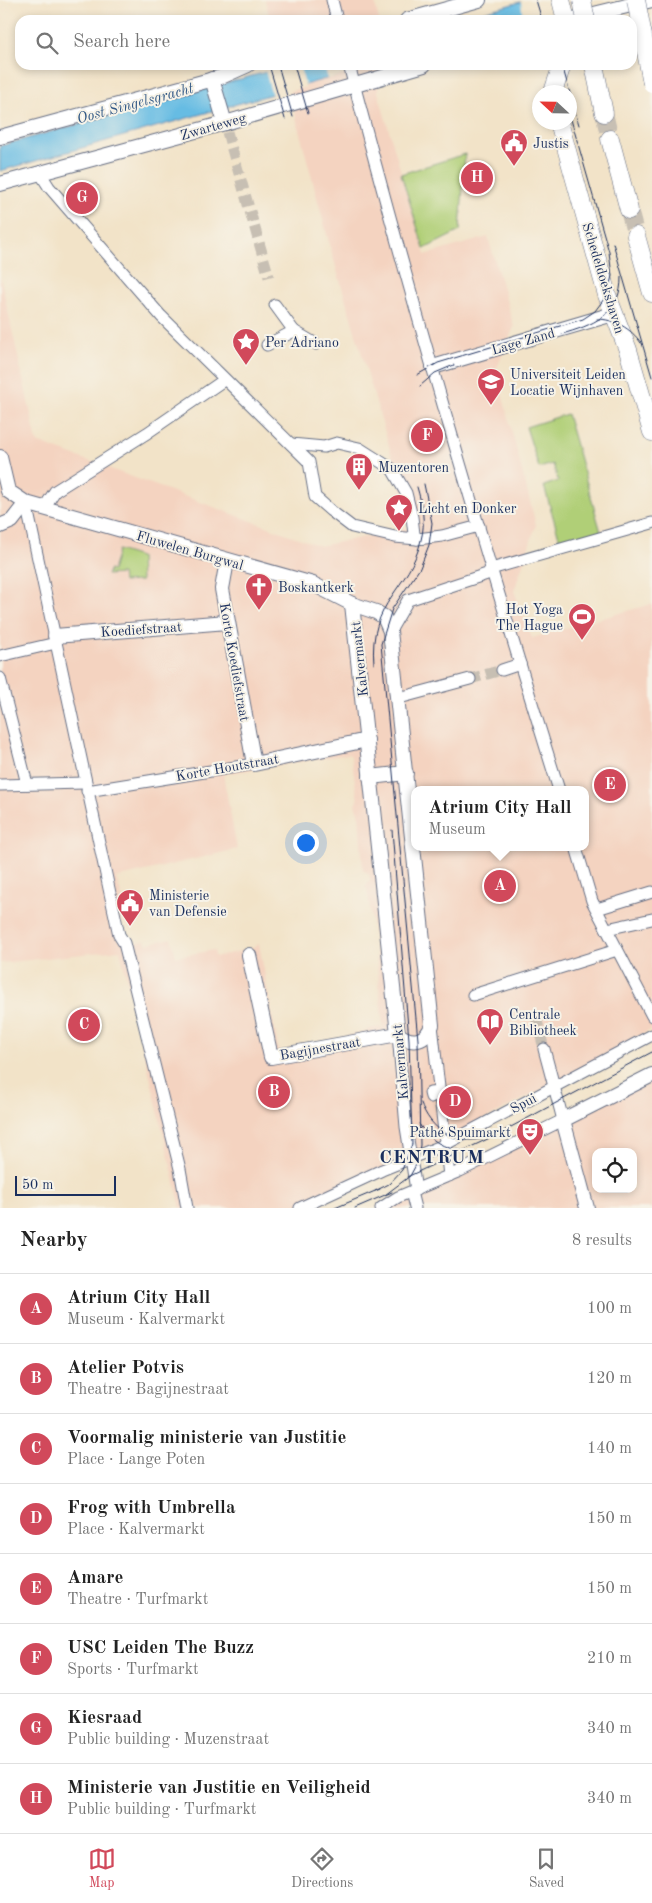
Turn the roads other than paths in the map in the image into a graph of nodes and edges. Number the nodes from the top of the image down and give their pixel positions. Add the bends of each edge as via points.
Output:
1 (332, 0) edge
2 (479, 0) edge
3 (582, 0) edge
4 (636, 0) edge
5 (652, 0) edge
6 (565, 13) edge
7 (336, 15) edge
8 (425, 15) edge
9 (585, 15) edge
10 (238, 70) edge
11 (384, 70) edge
12 (560, 70) edge
13 (595, 70) edge
14 (352, 74) edge
15 (213, 82) junction
16 (652, 83) edge
17 (555, 85) edge
18 (603, 109) tunnel mouth
19 (226, 128) junction
20 (561, 130) edge
21 (0, 137) edge
22 (610, 139) tunnel mouth
23 (40, 173) junction
24 (0, 184) edge
25 (629, 210) tunnel mouth
26 (636, 236) tunnel mouth
27 (652, 293) edge
28 (275, 305) dead end
29 (613, 314) junction
30 (294, 331) junction
31 (316, 344) dead end
32 (267, 345) dead end
33 (433, 367) junction
34 (224, 380) junction
35 (652, 432) edge
36 (292, 444) junction
37 (0, 456) edge
38 (26, 503) junction
39 (44, 508) junction
40 (652, 523) edge
41 (0, 526) edge
42 (479, 526) junction
43 (417, 539) junction
44 (227, 560) junction
45 (491, 569) junction
46 (352, 604) junction
47 (227, 622) junction
48 (390, 631) junction
49 (55, 640) junction
50 (0, 656) edge
51 (520, 664) junction
52 (502, 670) tunnel mouth
53 (0, 678) edge
54 (470, 679) tunnel mouth
55 (398, 698) junction
56 (367, 740) junction
57 (254, 764) junction
58 (406, 773) junction
59 (370, 777) junction
60 (27, 784) junction
61 (0, 786) edge
62 (558, 786) edge
63 (86, 787) junction
64 (411, 821) edge
65 (414, 851) edge
66 (577, 851) edge
67 (652, 892) edge
68 (594, 905) junction
69 (651, 923) edge
70 (607, 929) junction
71 (618, 950) junction
72 (249, 955) dead end
73 (473, 995) dead end
74 (652, 1016) edge
75 (432, 1025) junction
76 (398, 1034) junction
77 (652, 1035) edge
78 (544, 1048) tunnel mouth
79 (652, 1074) edge
80 (555, 1086) junction
81 (563, 1120) junction
82 (446, 1144) junction
83 (411, 1159) junction
84 (448, 1176) junction
85 (414, 1191) junction
86 (187, 1208) edge
87 (300, 1208) edge
88 (381, 1208) edge
89 (415, 1208) edge
90 (587, 1208) edge

1 - 7 street
2 - 8 street
3 - 9 street, bridge
4 - 16 street, bridge
5 - 6 street
10 - 15 street
11 - 14 street, Zwarteweg
12 - 17 street
13 - 18 street
14 - 19 street, Zwarteweg
14 - 33 street
15 - 19 street
15 - 21 street
19 - 23 street, Zwarteweg
20 - 29 street, Schedeldoekshaven
22 - 25 street
23 - 24 street, Zwarteweg
23 - 34 street via 167,322
26 - 27 street
28 - 30 street
29 - 33 street, Lage Zand
29 - 35 street, Schedeldoekshaven via 628,350
30 - 31 street
30 - 32 street
33 - 42 street
34 - 36 street
34 - 39 street via 54,491
36 - 43 street via 309,462 315,497 352,527
36 - 43 street via 324,447 336,443 359,448 392,469 410,504
37 - 38 street via 8,491
38 - 39 street, Fluwelen Burgwal
38 - 41 street via 12,521
38 - 49 street
39 - 44 street, Fluwelen Burgwal
40 - 45 street
42 - 43 street
42 - 45 street
44 - 46 street, Fluwelen Burgwal via 313,584
44 - 47 street, Korte Koediefstraat via 222,589
45 - 48 street via 487,574 408,600
45 - 51 street
46 - 48 street, Kalvermarkt via 384,617
46 - 56 street, Kalvermarkt
47 - 49 street, Koediefstraat
47 - 57 street, Korte Koediefstraat
48 - 55 street
49 - 50 street
49 - 63 street
51 - 52 street
51 - 62 street
53 - 60 street
54 - 55 street
55 - 58 street
56 - 57 street, Korte Houtstraat
56 - 59 street, Kalvermarkt
57 - 63 street, Korte Houtstraat
58 - 59 street
58 - 64 street
59 - 76 street, Kalvermarkt
60 - 61 street, Korte Houtstraat
60 - 63 street, Korte Houtstraat
63 - 86 street
65 - 75 street
66 - 68 street
67 - 68 street
68 - 70 street
69 - 70 street
70 - 71 street
71 - 73 street
71 - 74 street
72 - 76 street, Bagijnestraat via 271,1057
75 - 76 street, Bagijnestraat via 424,1039 409,1040
75 - 82 street via 436,1094
76 - 83 street, Kalvermarkt
77 - 80 street, Spui
78 - 80 street, Spui
79 - 81 street
80 - 81 street, Spui
80 - 82 street, Spui
81 - 84 street
81 - 90 street
82 - 83 street, Spui
82 - 84 street
83 - 85 street, Kalvermarkt
83 - 87 street, Spui
84 - 85 street
85 - 88 street
85 - 89 street, Kalvermarkt

